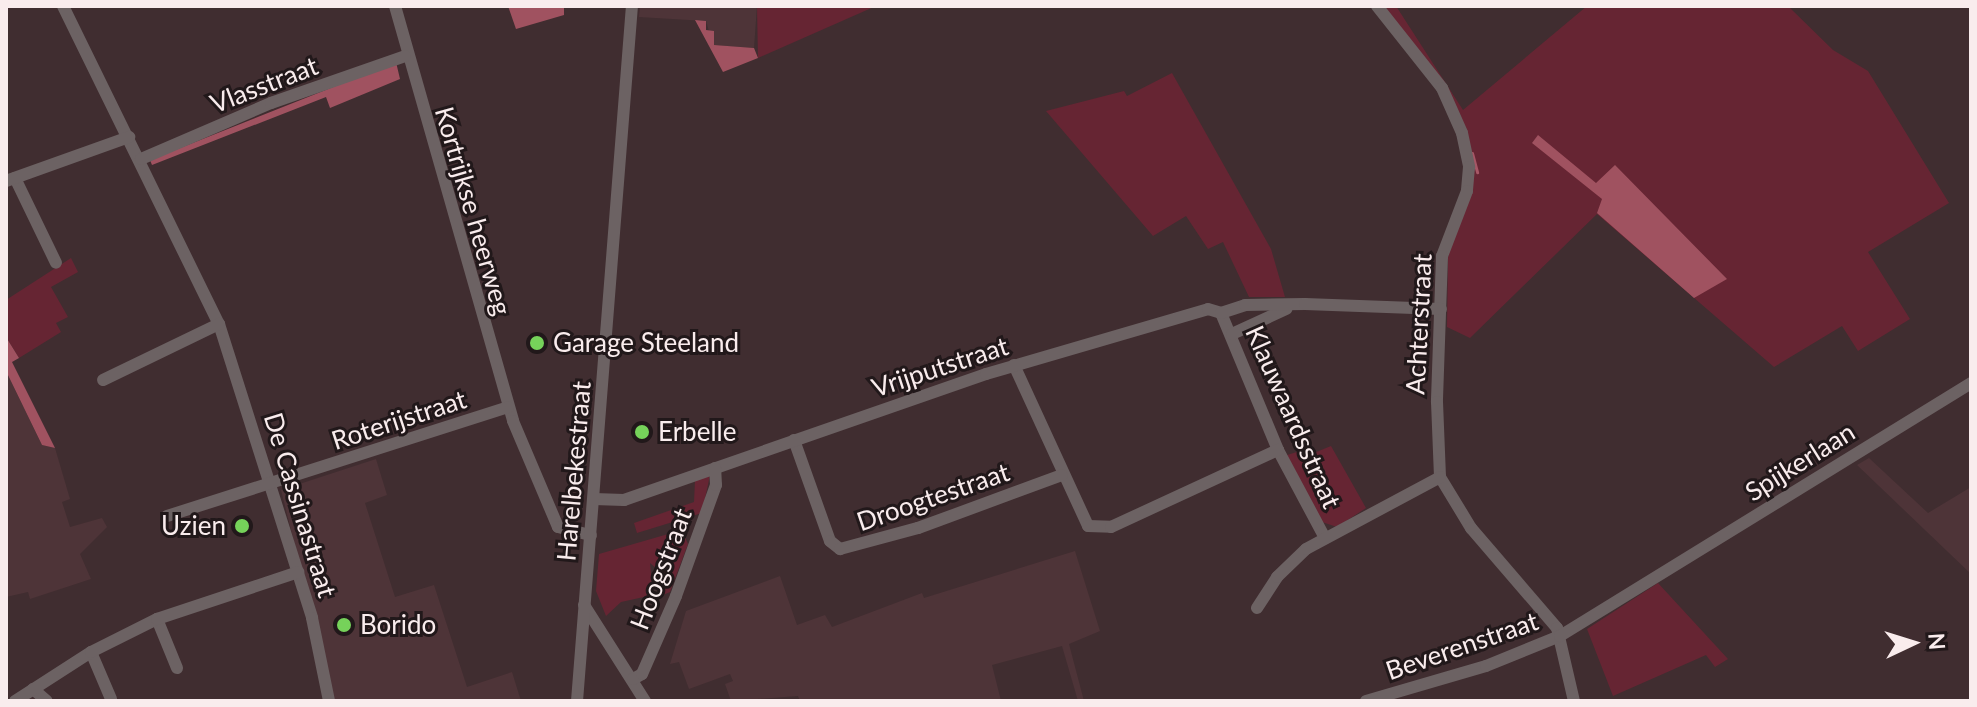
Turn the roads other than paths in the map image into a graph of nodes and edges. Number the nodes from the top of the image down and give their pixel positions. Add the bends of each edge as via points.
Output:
1 (63, 6) edge
2 (395, 6) edge
3 (632, 6) edge
4 (1377, 6) edge
5 (405, 56) junction
6 (129, 137) junction
7 (141, 159) junction
8 (10, 179) edge
9 (56, 263) dead end
10 (1305, 304) junction
11 (1441, 309) junction
12 (1221, 313) junction
13 (219, 324) junction
14 (1232, 334) junction
15 (1014, 365) junction
16 (103, 380) dead end
17 (1971, 383) edge
18 (508, 407) junction
19 (794, 440) junction
20 (1278, 450) junction
21 (715, 468) junction
22 (1062, 475) junction
23 (1440, 477) junction
24 (270, 484) junction
25 (594, 499) junction
26 (167, 516) dead end
27 (591, 535) junction
28 (1325, 538) junction
29 (298, 572) junction
30 (1652, 579) joint
31 (584, 605) junction
32 (1257, 608) dead end
33 (157, 619) junction
34 (1560, 636) junction
35 (91, 652) junction
36 (177, 668) dead end
37 (633, 679) junction
38 (33, 689) junction
39 (111, 699) dead end
40 (15, 701) edge
41 (47, 701) edge
42 (329, 701) edge
43 (577, 701) edge
44 (645, 701) edge
45 (1366, 701) edge
46 (1574, 701) edge

1 - 6 street, De Cassinastraat
2 - 5 street, Kortrijkse heerweg
3 - 25 street, Harelbekestraat
4 - 11 street, Achterstraat via 1442,88 1465,148 1469,178 1442,256
5 - 7 street, Vlasstraat via 271,103
5 - 18 street, Kortrijkse heerweg
6 - 7 street, De Cassinastraat
6 - 8 street
7 - 13 street, De Cassinastraat
8 - 9 street
10 - 11 street, Vrijputstraat
10 - 12 street, Vrijputstraat via 1245,305
10 - 14 street, Vrijputstraat via 1263,316
11 - 23 street, Achterstraat
12 - 14 street, Klauwaardsstraat
12 - 15 street, Vrijputstraat via 1208,309
13 - 16 street
13 - 24 street, De Cassinastraat
14 - 20 street, Klauwaardsstraat
15 - 19 street, Vrijputstraat
15 - 22 street
17 - 30 street, Spijkerlaan
18 - 24 street, Roterijstraat
18 - 27 street, Kortrijkse heerweg via 558,527
19 - 21 street, Vrijputstraat
19 - 22 street, Droogtestraat via 830,541 840,549 918,528
20 - 22 street via 1102,528 1088,526 1081,517
20 - 28 street, Klauwaardsstraat
21 - 25 street, Vrijputstraat via 624,500
21 - 37 street, Hoogstraat via 716,485 676,596 642,674
23 - 28 street
23 - 34 street via 1471,528
24 - 26 street, Roterijstraat
24 - 29 street, De Cassinastraat
25 - 27 street, Harelbekestraat
27 - 31 street, Harelbekestraat
28 - 32 street via 1286,565
29 - 33 street
29 - 42 street, De Cassinastraat
30 - 34 street, Beverenstraat
31 - 37 street, Hoogstraat
31 - 43 street, Harelbekestraat
33 - 35 street
33 - 36 street
34 - 45 street, Beverenstraat via 1486,666
34 - 46 street
35 - 38 street
35 - 39 street
37 - 44 street, Hoogstraat
38 - 40 street
38 - 41 street

